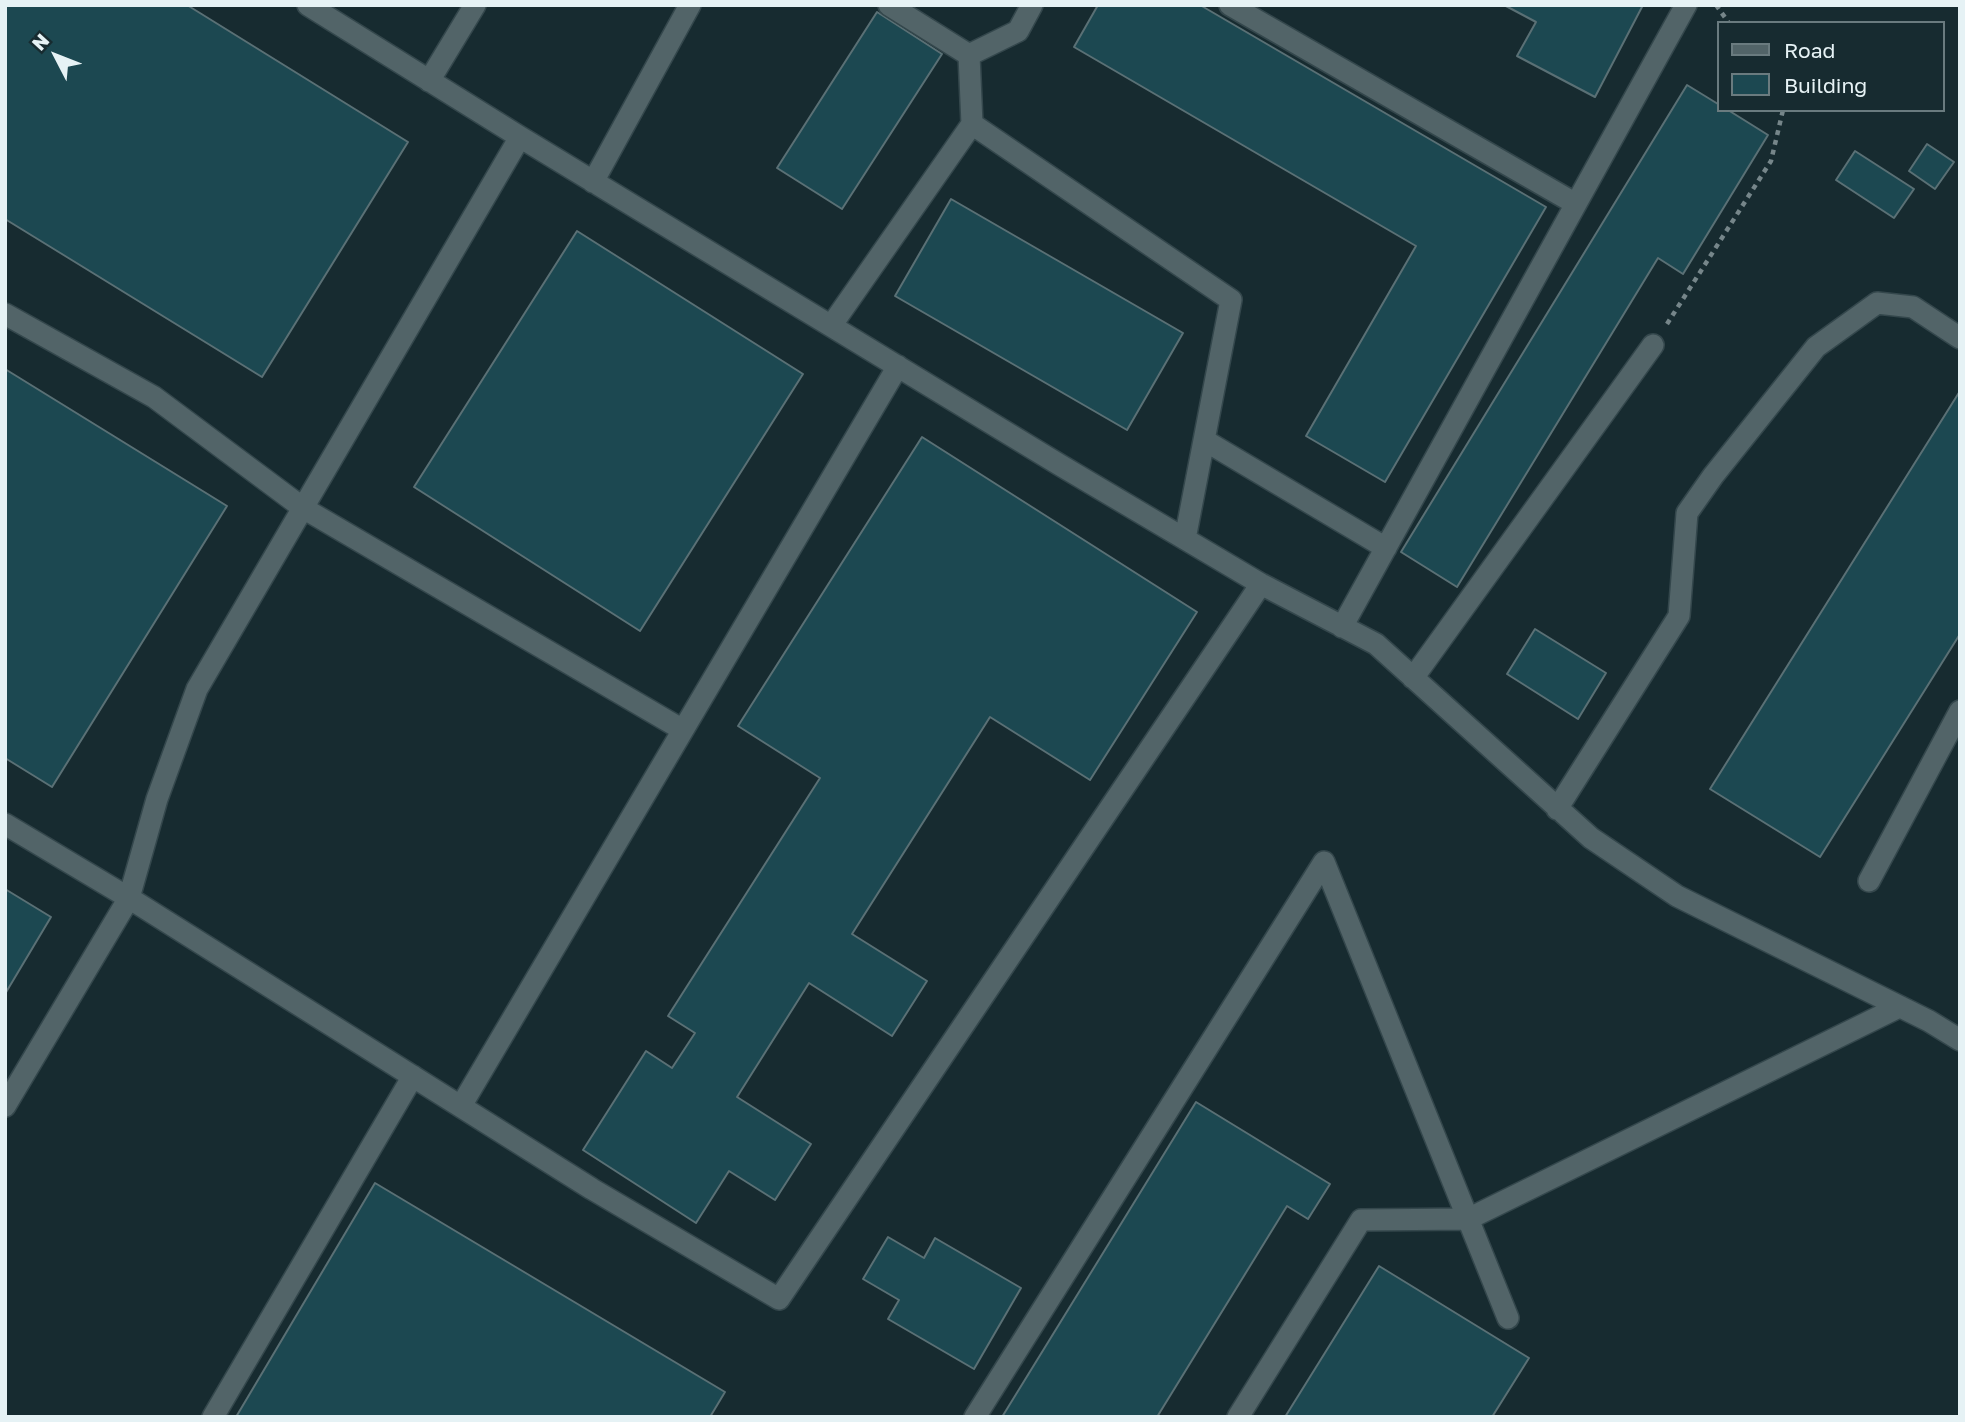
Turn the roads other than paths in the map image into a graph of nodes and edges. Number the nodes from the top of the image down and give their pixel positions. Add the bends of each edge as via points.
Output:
1 (308, 5) edge
2 (475, 5) edge
3 (690, 5) edge
4 (889, 5) edge
5 (1032, 5) edge
6 (1230, 5) edge
7 (1686, 5) edge
8 (969, 55) junction
9 (429, 81) junction
10 (972, 124) junction
11 (520, 137) junction
12 (593, 181) junction
13 (1576, 204) junction
14 (5, 314) edge
15 (831, 326) junction
16 (1960, 338) edge
17 (1654, 345) road end
18 (898, 366) junction
19 (1204, 440) junction
20 (303, 508) junction
21 (1185, 539) junction
22 (1386, 548) junction
23 (1261, 584) junction
24 (1342, 627) junction
25 (1413, 678) junction
26 (1960, 711) edge
27 (682, 730) junction
28 (1557, 809) junction
29 (5, 824) edge
30 (1869, 881) dead end
31 (129, 898) junction
32 (1899, 1007) junction
33 (1960, 1040) edge
34 (413, 1076) junction
35 (5, 1106) edge
36 (461, 1106) junction
37 (1468, 1219) junction
38 (1508, 1318) dead end
39 (213, 1417) edge
40 (975, 1417) edge
41 (1238, 1417) edge

1 - 9 lane
2 - 9 lane
3 - 12 lane
4 - 8 lane
5 - 8 lane via 1018,31
6 - 13 lane
7 - 13 lane
8 - 10 lane
9 - 11 lane
10 - 15 lane
10 - 19 lane via 1231,300
11 - 12 lane
11 - 20 lane
12 - 15 lane
13 - 22 lane
14 - 20 lane via 154,397
15 - 18 lane
16 - 28 lane via 1913,307 1877,303 1816,347 1687,513 1679,616
17 - 25 lane
18 - 21 lane
18 - 27 lane
19 - 21 lane
19 - 22 lane
20 - 27 lane
20 - 31 lane via 197,690 157,799
21 - 23 lane
22 - 24 lane
23 - 24 lane
23 - 36 lane via 779,1299
24 - 25 lane via 1376,644
25 - 28 lane
26 - 30 lane
27 - 36 lane
28 - 32 lane via 1591,838 1677,896
29 - 31 lane
31 - 34 lane
31 - 35 lane
32 - 33 lane
32 - 37 lane
34 - 36 lane
34 - 39 lane
37 - 38 lane
37 - 40 lane via 1324,862
37 - 41 lane via 1361,1220

